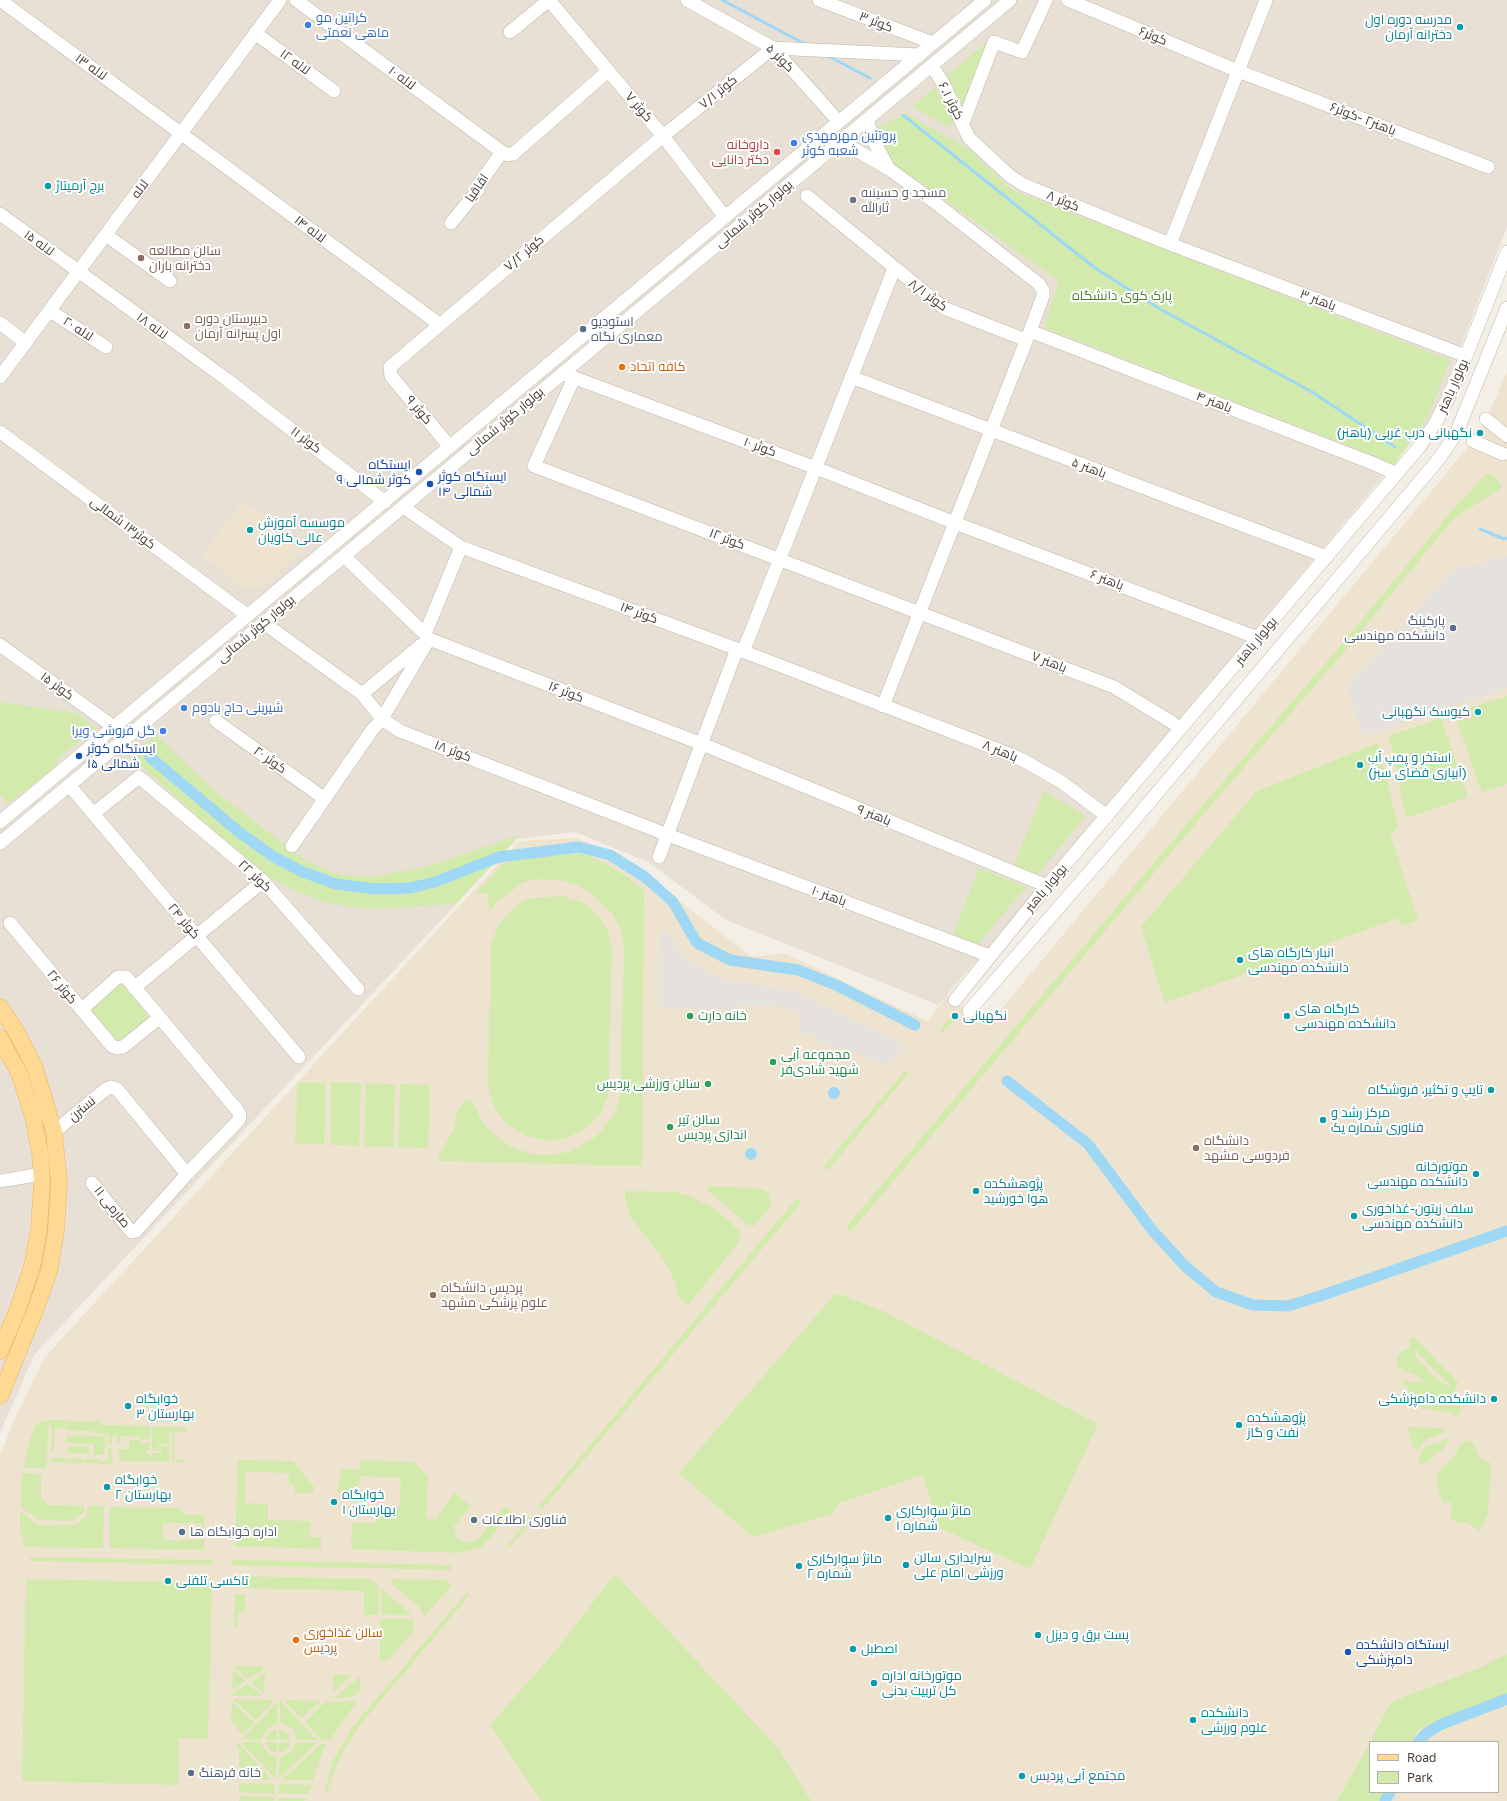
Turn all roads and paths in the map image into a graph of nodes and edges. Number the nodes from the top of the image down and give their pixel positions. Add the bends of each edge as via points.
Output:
1 (0, 0) edge
2 (280, 0) edge
3 (296, 0) edge
4 (549, 0) edge
5 (687, 0) edge
6 (819, 0) edge
7 (985, 0) edge
8 (1010, 0) edge
9 (1046, 0) edge
10 (1068, 0) edge
11 (1266, 0) edge
12 (510, 32) dead end
13 (256, 33) junction
14 (933, 43) junction
15 (773, 48) junction
16 (919, 55) junction
17 (932, 66) junction
18 (608, 71) junction
19 (1238, 71) junction
20 (334, 91) dead end
21 (867, 120) junction
22 (839, 122) junction
23 (963, 123) junction
24 (181, 133) junction
25 (663, 136) junction
26 (969, 138) joint
27 (842, 142) junction
28 (505, 154) junction
29 (1488, 167) dead end
30 (889, 169) junction
31 (807, 196) dead end
32 (0, 214) edge
33 (726, 216) junction
34 (451, 223) dead end
35 (106, 235) junction
36 (1170, 244) junction
37 (1507, 252) edge
38 (894, 269) junction
39 (78, 272) junction
40 (170, 281) dead end
41 (1507, 308) edge
42 (50, 311) junction
43 (0, 324) edge
44 (439, 324) junction
45 (1028, 336) junction
46 (26, 343) junction
47 (106, 348) dead end
48 (1466, 356) junction
49 (390, 372) joint
50 (569, 375) junction
51 (851, 377) junction
52 (0, 378) edge
53 (226, 379) joint
54 (510, 396) junction
55 (522, 408) junction
56 (1486, 419) dead end
57 (472, 428) junction
58 (991, 431) junction
59 (0, 432) edge
60 (1507, 436) edge
61 (1473, 441) dead end
62 (481, 442) junction
63 (450, 447) junction
64 (1503, 454) dead end
65 (816, 468) junction
66 (1397, 474) junction
67 (385, 502) junction
68 (403, 507) junction
69 (955, 523) junction
70 (460, 547) junction
71 (344, 556) junction
72 (1327, 557) junction
73 (780, 558) junction
74 (919, 613) junction
75 (247, 615) junction
76 (264, 623) junction
77 (427, 637) junction
78 (1258, 638) junction
79 (0, 645) edge
80 (740, 650) junction
81 (1227, 675) junction
82 (1244, 690) junction
83 (362, 694) junction
84 (883, 706) junction
85 (382, 719) junction
86 (216, 721) dead end
87 (1173, 723) dead end
88 (114, 727) junction
89 (702, 744) junction
90 (69, 785) junction
91 (325, 799) junction
92 (93, 814) junction
93 (1107, 816) junction
94 (0, 822) edge
95 (668, 835) junction
96 (0, 843) edge
97 (292, 846) dead end
98 (659, 857) dead end
99 (263, 881) junction
100 (1047, 886) junction
101 (10, 923) dead end
102 (196, 936) junction
103 (990, 956) junction
104 (134, 988) junction
105 (358, 989) dead end
106 (0, 1007) edge
107 (81, 1010) junction
108 (158, 1018) junction
109 (0, 1038) edge
110 (298, 1057) dead end
111 (54, 1132) junction
112 (41, 1174) junction
113 (187, 1174) junction
114 (0, 1181) edge
115 (92, 1183) dead end
116 (0, 1351) edge
117 (0, 1396) edge

1 - 24 street, لاله ۱۳
2 - 13 street, لاله
3 - 28 street, لاله ۱۰
4 - 12 street
4 - 18 street, کوثر ۷
5 - 15 street, کوثر ۵
6 - 14 street, کوثر ۳
7 - 14 street, بولوار کوثر شمالی
8 - 17 street, بولوار کوثر شمالی
9 - 23 street via 1022,52 994,42
10 - 19 street, کوثر۶
11 - 19 street
13 - 20 street, لاله ۱۲
13 - 24 street, لاله
14 - 16 street, بولوار کوثر شمالی
15 - 16 street
15 - 22 street, کوثر ۵
15 - 25 street, کوثر ۷/۱
16 - 22 street, بولوار کوثر شمالی
17 - 21 street, بولوار کوثر شمالی
17 - 23 street, کوثر ۶.۱
18 - 25 street, کوثر ۷
18 - 28 street via 513,154
19 - 29 street, باهنر۲ -کوثر۶
19 - 36 street
21 - 27 street, بولوار کوثر شمالی
21 - 30 street via 874,142
22 - 33 street, بولوار کوثر شمالی
23 - 26 street, کوثر ۶.۱
24 - 35 street, لاله
24 - 44 street, لاله ۱۴
25 - 33 street, کوثر ۷
25 - 44 street, کوثر ۷/۲
26 - 36 street, کوثر ۸ via 1010,176 1024,185
27 - 30 street
27 - 50 street, بولوار کوثر شمالی
28 - 34 street, اقاقیا
30 - 45 street via 1039,284 1043,296
31 - 38 street, کوثر ۸/۱
32 - 39 street, لاله ۱۵
33 - 54 street, بولوار کوثر شمالی
35 - 39 street, لاله
35 - 40 street
36 - 48 street, باهنر ۳
37 - 48 street, بولوار باهنر
38 - 45 street, کوثر ۸/۱ via 944,308
38 - 51 street
39 - 42 street, لاله
39 - 53 street, لاله ۱۸
41 - 82 street, بولوار باهنر via 1456,434 1415,489
42 - 46 street, لاله
42 - 47 street, لاله ۲۰
43 - 46 street
44 - 49 street, کوثر ۷/۲ via 390,367
45 - 58 street
45 - 66 street, باهنر ۴
46 - 52 street, لاله
48 - 66 street, بولوار باهنر via 1436,422
49 - 63 street, کوثر ۹
50 - 55 street, بولوار کوثر شمالی
50 - 65 street, کوثر ۱۰
50 - 73 street, کوثر ۱۲ via 534,466
51 - 58 street, باهنر ۵
51 - 65 street
53 - 67 street, کوثر ۱۱
54 - 55 street via 511,402
54 - 57 street, بولوار کوثر شمالی
55 - 62 street, بولوار کوثر شمالی
56 - 60 street
57 - 62 street via 477,431
57 - 63 street, بولوار کوثر شمالی
58 - 69 street
58 - 72 street, باهنر ۵
59 - 75 street, کوثر۱۳ شمالی
61 - 64 street
62 - 68 street, بولوار کوثر شمالی
63 - 67 street, بولوار کوثر شمالی
65 - 69 street, کوثر ۱۰
65 - 73 street
66 - 72 street, بولوار باهنر
67 - 75 street, بولوار کوثر شمالی
68 - 70 street, کوثر ۱۴
68 - 71 street, بولوار کوثر شمالی
69 - 74 street
69 - 78 street, باهنر ۶
70 - 77 street
70 - 80 street, کوثر ۱۴
71 - 76 street, بولوار کوثر شمالی
71 - 77 street, کوثر ۱۶
72 - 78 street, بولوار باهنر
73 - 74 street, کوثر ۱۲
73 - 80 street
74 - 84 street
74 - 87 street, باهنر ۷ via 1114,687
75 - 88 street, بولوار کوثر شمالی
76 - 83 street, کوثر ۱۸
76 - 90 street, بولوار کوثر شمالی
77 - 83 street
77 - 85 street
77 - 89 street, کوثر ۱۶
78 - 81 street, بولوار باهنر
79 - 88 street, کوثر ۱۵
80 - 84 street, کوثر ۱۴
80 - 89 street
81 - 82 street
81 - 93 street, بولوار باهنر
82 - 103 street, بولوار باهنر via 973,1007 958,995
83 - 85 street, کوثر ۱۸
84 - 93 street, باهنر ۸ via 1017,757 1060,781
85 - 91 street
85 - 95 street, کوثر ۱۸ via 400,731
86 - 91 street, کوثر ۲۰
88 - 94 street, بولوار کوثر شمالی
89 - 95 street
89 - 100 street, باهنر ۹
90 - 92 street, کوثر ۲۴
90 - 96 street, بولوار کوثر شمالی
91 - 97 street
92 - 99 street, کوثر ۲۲ via 139,777
92 - 102 street, کوثر ۲۴
93 - 100 street, بولوار باهنر
95 - 98 street
95 - 103 street, باهنر ۱۰
99 - 102 street
99 - 105 street, کوثر ۲۲
100 - 103 street, بولوار باهنر
101 - 107 street, کوثر ۲۶
102 - 104 street
102 - 110 street, کوثر ۲۴
104 - 107 street via 126,978 118,978
104 - 108 street
106 - 111 main road via 35,1068
107 - 108 street, کوثر ۲۶ via 112,1046 117,1048 122,1047
108 - 113 street via 238,1110 240,1116
109 - 112 main road via 20,1075 33,1117
111 - 113 street, نسترن via 111,1087 117,1089
111 - 117 main road via 59,1182 56,1231 49,1272
112 - 114 street
112 - 116 main road via 38,1229 32,1267
113 - 115 street, صارمی ۱۱ via 136,1231 132,1232

